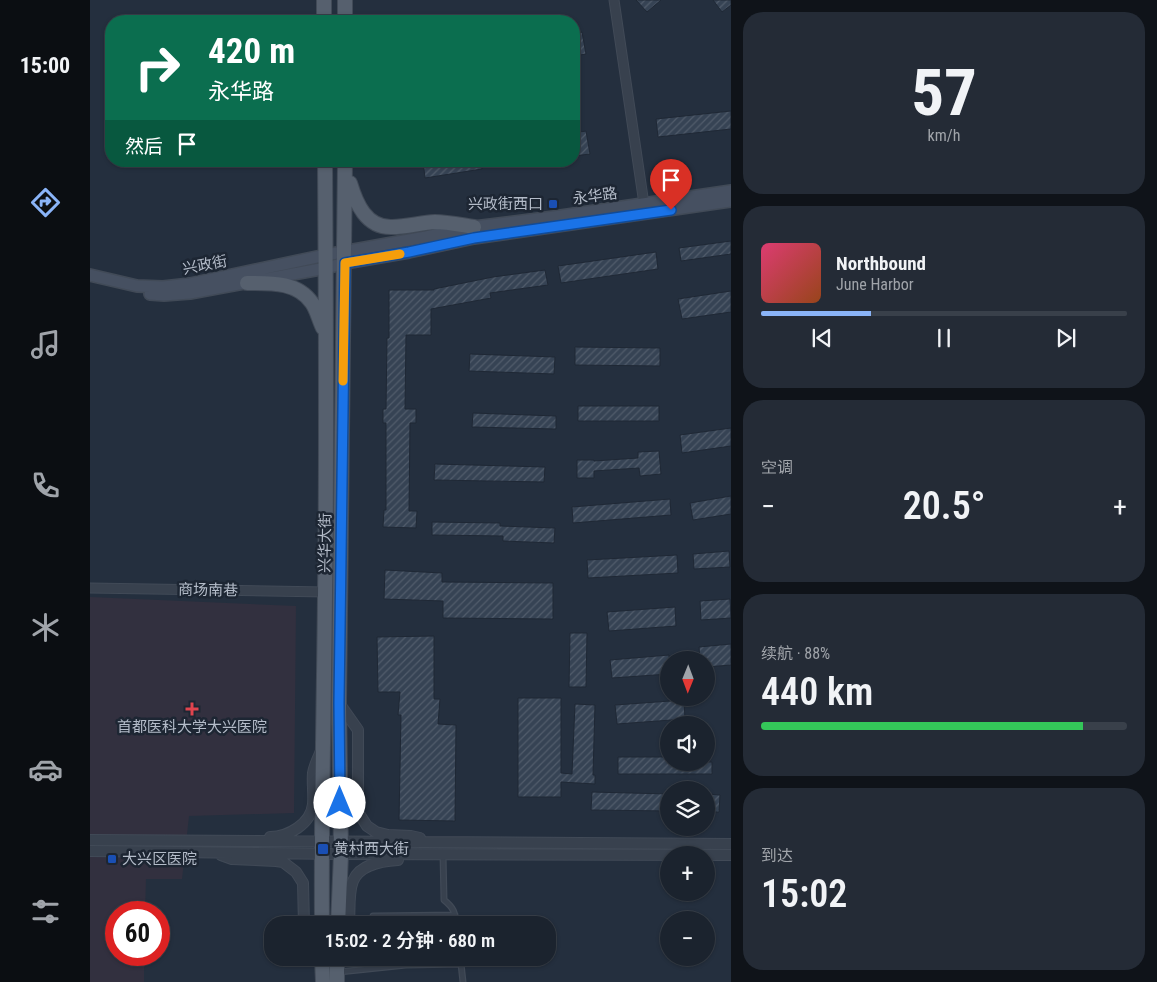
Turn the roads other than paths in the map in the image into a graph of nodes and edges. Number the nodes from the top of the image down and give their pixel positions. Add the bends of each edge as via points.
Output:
1 (324, 0) edge
2 (344, 0) edge
3 (614, 0) edge
4 (324, 15) edge
5 (344, 15) edge
6 (325, 167) edge
7 (346, 167) edge
8 (347, 167) edge
9 (731, 191) edge
10 (731, 201) edge
11 (644, 204) junction
12 (474, 227) junction
13 (345, 257) junction
14 (326, 261) junction
15 (90, 275) edge
16 (90, 281) edge
17 (246, 283) junction
18 (326, 336) junction
19 (90, 588) edge
20 (326, 592) junction
21 (339, 703) junction
22 (324, 743) junction
23 (90, 840) edge
24 (236, 842) junction
25 (435, 843) junction
26 (731, 844) edge
27 (321, 848) junction
28 (341, 848) junction
29 (90, 851) edge
30 (211, 852) junction
31 (427, 854) junction
32 (443, 854) junction
33 (731, 855) edge
34 (455, 915) joint
35 (304, 916) edge
36 (322, 916) edge
37 (338, 916) edge
38 (350, 916) edge
39 (373, 916) dead end
40 (400, 966) edge
41 (460, 966) edge
42 (337, 977) edge
43 (462, 982) edge

1 - 4 main road
2 - 5 main road
3 - 11 street
6 - 14 main road, 兴华大街
7 - 13 main road, 兴华大街
8 - 12 main road via 355,200 369,220 378,225 390,228 436,222
9 - 11 main road, 永华路
10 - 13 main road, 永华路 via 474,238 409,252
11 - 12 main road, 永华路
12 - 13 main road, 永华路
13 - 14 main road
13 - 21 main road, 兴华大街
14 - 15 main road, 兴政街 via 163,287 137,286
14 - 17 main road, 兴政街
14 - 18 main road, 兴华大街
16 - 17 main road, 兴政街 via 164,295
17 - 18 main road via 290,286 303,293 311,302
18 - 20 main road, 兴华大街
19 - 20 street, 商场南巷
20 - 22 main road, 兴华大街
21 - 25 street via 358,730 358,812 366,826 388,835 411,836
21 - 28 main road, 兴华大街
22 - 24 street via 313,771 313,805 306,820 298,828 276,837 252,836
22 - 27 main road, 兴华大街
23 - 24 street
24 - 27 street
25 - 26 street
25 - 28 street
27 - 28 street
27 - 30 street
27 - 36 main road, 兴华大街
28 - 31 street
28 - 37 main road, 兴华大街
29 - 30 street
30 - 35 street via 232,859 283,862 296,872 303,883
31 - 32 street
31 - 38 street via 372,864 357,874 351,890
32 - 33 street
32 - 34 lane via 444,900
34 - 39 lane
40 - 42 lane
41 - 43 lane

